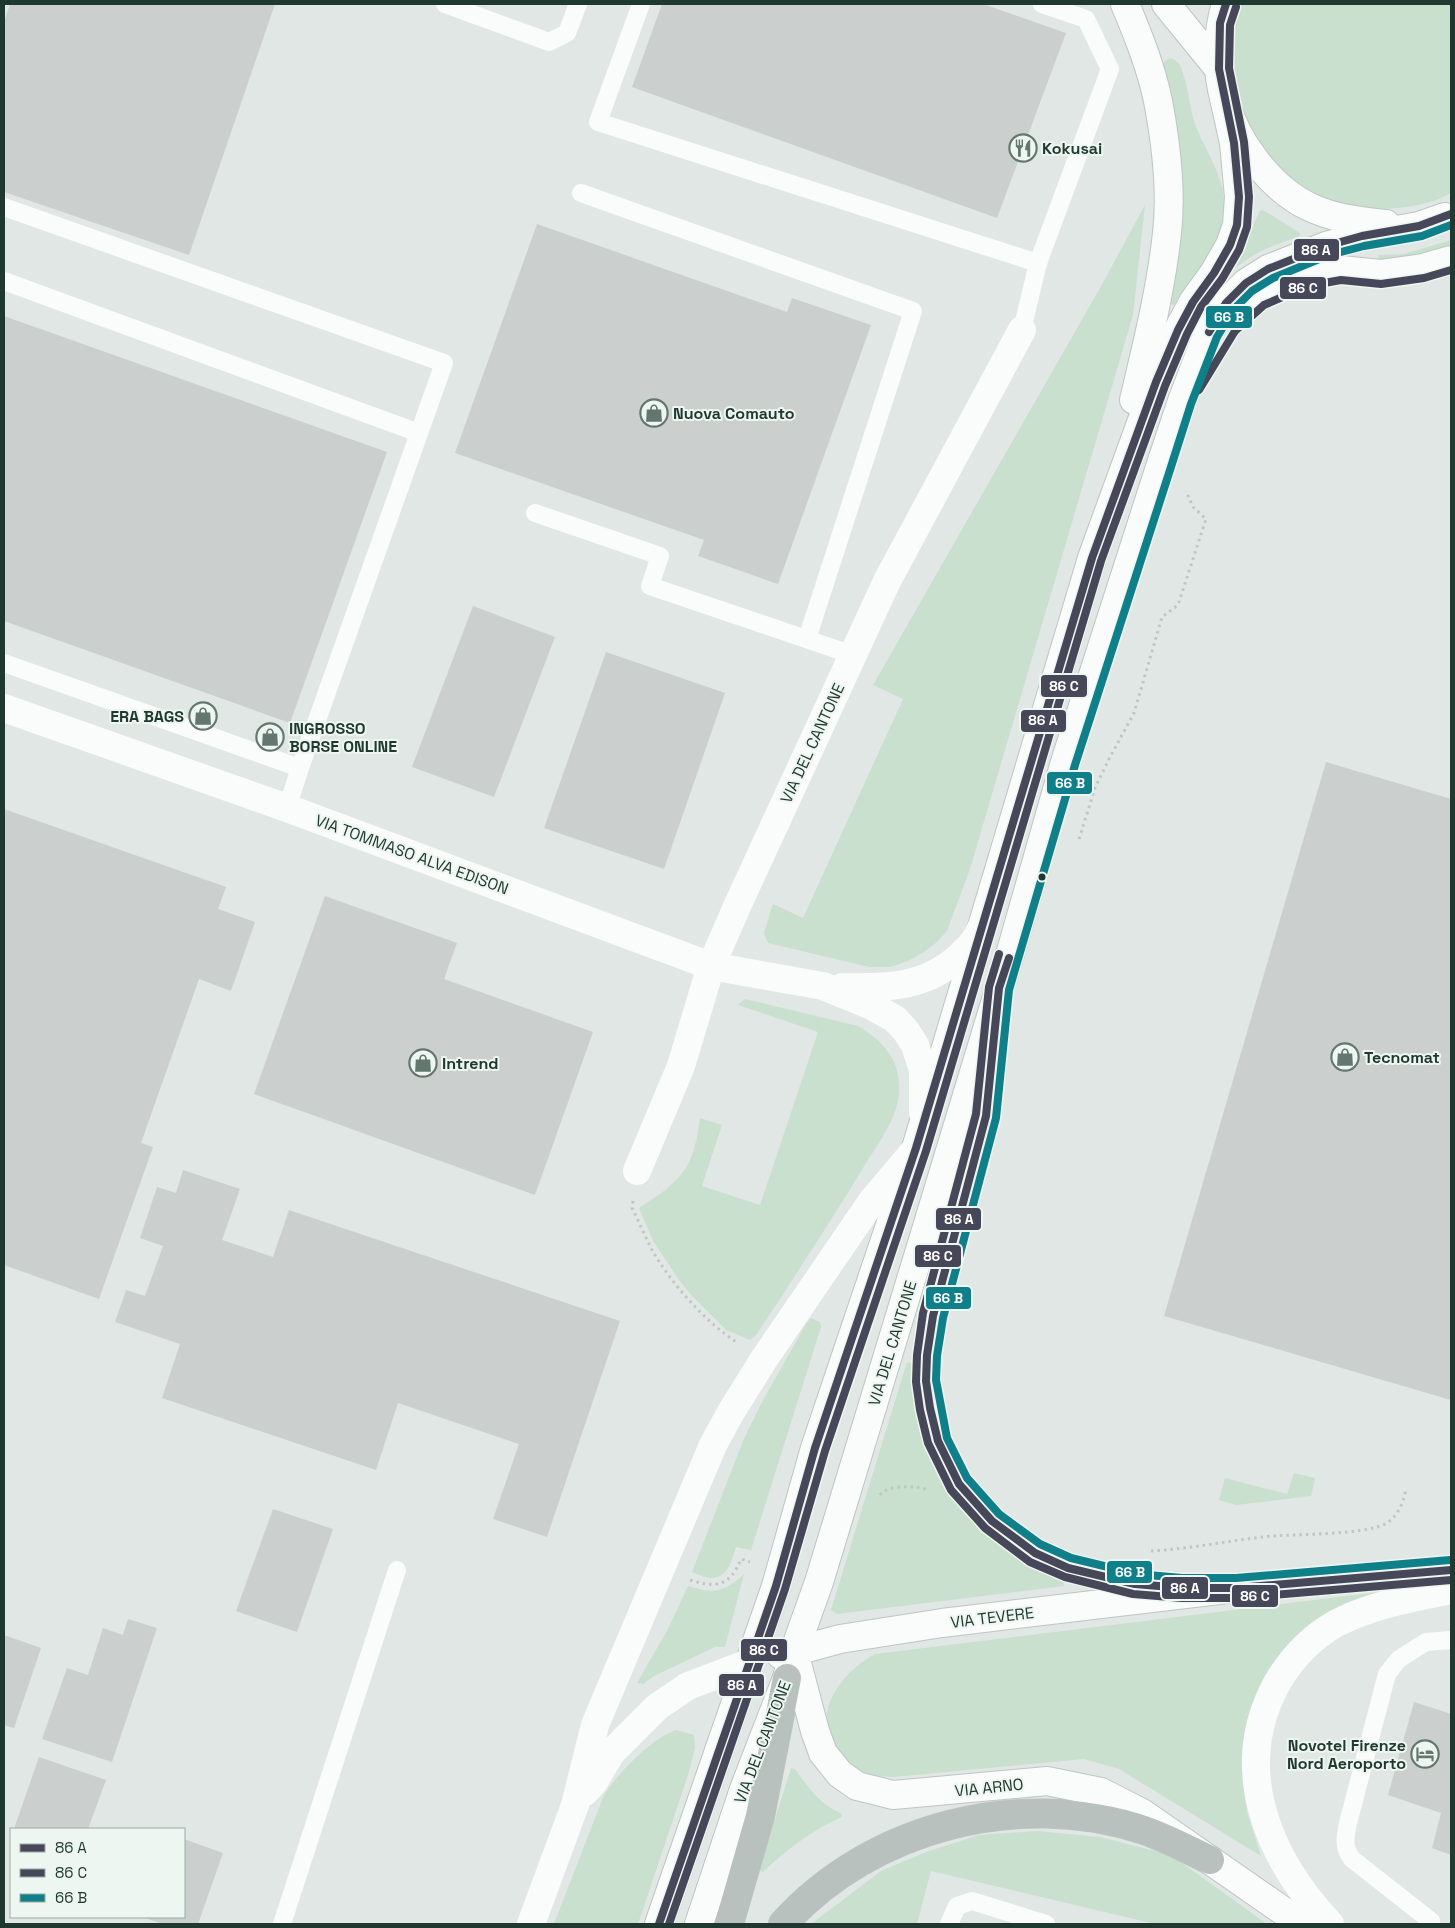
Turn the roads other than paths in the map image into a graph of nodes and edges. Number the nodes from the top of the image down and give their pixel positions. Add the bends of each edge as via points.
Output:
1 (445, 4) edge
2 (578, 4) edge
3 (640, 4) edge
4 (1042, 4) edge
5 (1125, 4) edge
6 (1166, 4) edge
7 (1226, 4) edge
8 (1219, 69) junction
9 (1224, 98) junction
10 (581, 193) dead end
11 (4, 208) edge
12 (1448, 216) edge
13 (1451, 260) edge
14 (1038, 262) junction
15 (4, 281) edge
16 (1022, 330) joint
17 (1186, 392) junction
18 (419, 433) junction
19 (535, 513) dead end
20 (1092, 558) junction
21 (807, 639) junction
22 (853, 655) junction
23 (4, 663) edge
24 (4, 708) edge
25 (300, 768) junction
26 (287, 808) junction
27 (985, 917) junction
28 (711, 966) junction
29 (823, 986) junction
30 (999, 988) junction
31 (919, 1136) junction
32 (637, 1171) road end
33 (397, 1570) dead end
34 (1451, 1570) edge
35 (776, 1586) junction
36 (1236, 1588) junction
37 (1451, 1590) edge
38 (1451, 1640) edge
39 (794, 1652) junction
40 (751, 1662) junction
41 (787, 1678) junction
42 (575, 1805) junction
43 (1210, 1860) junction
44 (1432, 1923) edge
45 (282, 1924) edge
46 (530, 1924) edge
47 (659, 1924) edge
48 (699, 1924) edge
49 (729, 1924) edge
50 (784, 1924) edge
51 (949, 1924) edge
52 (1046, 1924) edge
53 (1302, 1924) edge
54 (1330, 1924) edge

1 - 2 lane via 549,42 568,33
3 - 14 lane via 598,122
4 - 14 lane via 1086,18 1110,69
5 - 20 street via 1158,99 1166,155 1167,232 1152,328
6 - 8 street
7 - 8 street via 1220,24
8 - 9 street
9 - 12 street via 1233,122 1266,173 1284,192 1311,208 1339,219 1387,224
9 - 20 street via 1238,182 1237,226 1214,273 1193,302 1163,365
10 - 21 lane via 913,311
11 - 18 lane via 444,363
12 - 17 street, VIA DEL CANTONE via 1419,226 1362,236 1320,248 1268,269 1246,283 1226,303 1208,333
13 - 17 street via 1380,274 1341,270 1305,276 1258,297 1228,325
14 - 16 lane
15 - 18 lane
16 - 22 street, VIA DEL CANTONE via 887,582
17 - 30 street, VIA DEL CANTONE via 1068,753
18 - 25 lane
19 - 21 lane via 660,556 650,586
20 - 27 street
21 - 22 lane
22 - 28 street, VIA DEL CANTONE
23 - 25 lane
24 - 26 street, VIA TOMMASO ALVA EDISON
25 - 26 lane
26 - 28 street, VIA TOMMASO ALVA EDISON
27 - 29 street, VIA TOMMASO ALVA EDISON via 978,938 955,960 925,979 889,987
27 - 31 street
28 - 29 street, VIA TOMMASO ALVA EDISON
28 - 32 street, VIA DEL CANTONE via 681,1066
29 - 31 street, VIA TOMMASO ALVA EDISON via 895,1018 915,1044 923,1071
30 - 36 street, VIA TEVERE via 986,1116 933,1316 927,1355 926,1381 938,1441 960,1484 974,1502 992,1521 1035,1553 1068,1568 1135,1584
30 - 39 street, VIA DEL CANTONE via 822,1572
31 - 35 street via 815,1448
31 - 42 street via 764,1359 713,1445 595,1725
33 - 45 lane
34 - 36 street, VIA TEVERE
35 - 39 street, VIA ARNO
35 - 40 street
36 - 39 street, VIA TEVERE via 942,1623 840,1639
37 - 54 street via 1390,1604 1335,1624 1298,1654 1284,1672 1264,1710 1256,1764 1261,1810 1283,1864 1301,1892
38 - 44 lane via 1426,1642 1399,1659 1387,1674 1345,1840 1346,1851 1352,1859
39 - 40 street, VIA TEVERE
39 - 41 street, VIA DEL CANTONE
39 - 43 street, VIA ARNO via 824,1753 840,1774 857,1786 893,1795 1047,1781 1101,1792 1142,1813
40 - 42 street via 688,1686 657,1707 611,1753 594,1782
40 - 47 street
41 - 48 street, VIA DEL CANTONE via 744,1789
41 - 49 highway via 760,1816
42 - 46 street
43 - 50 highway via 1166,1838 1109,1821 1040,1813 981,1818 920,1834 868,1858 829,1883
43 - 53 street, VIA ARNO
51 - 52 lane via 957,1906 972,1901

